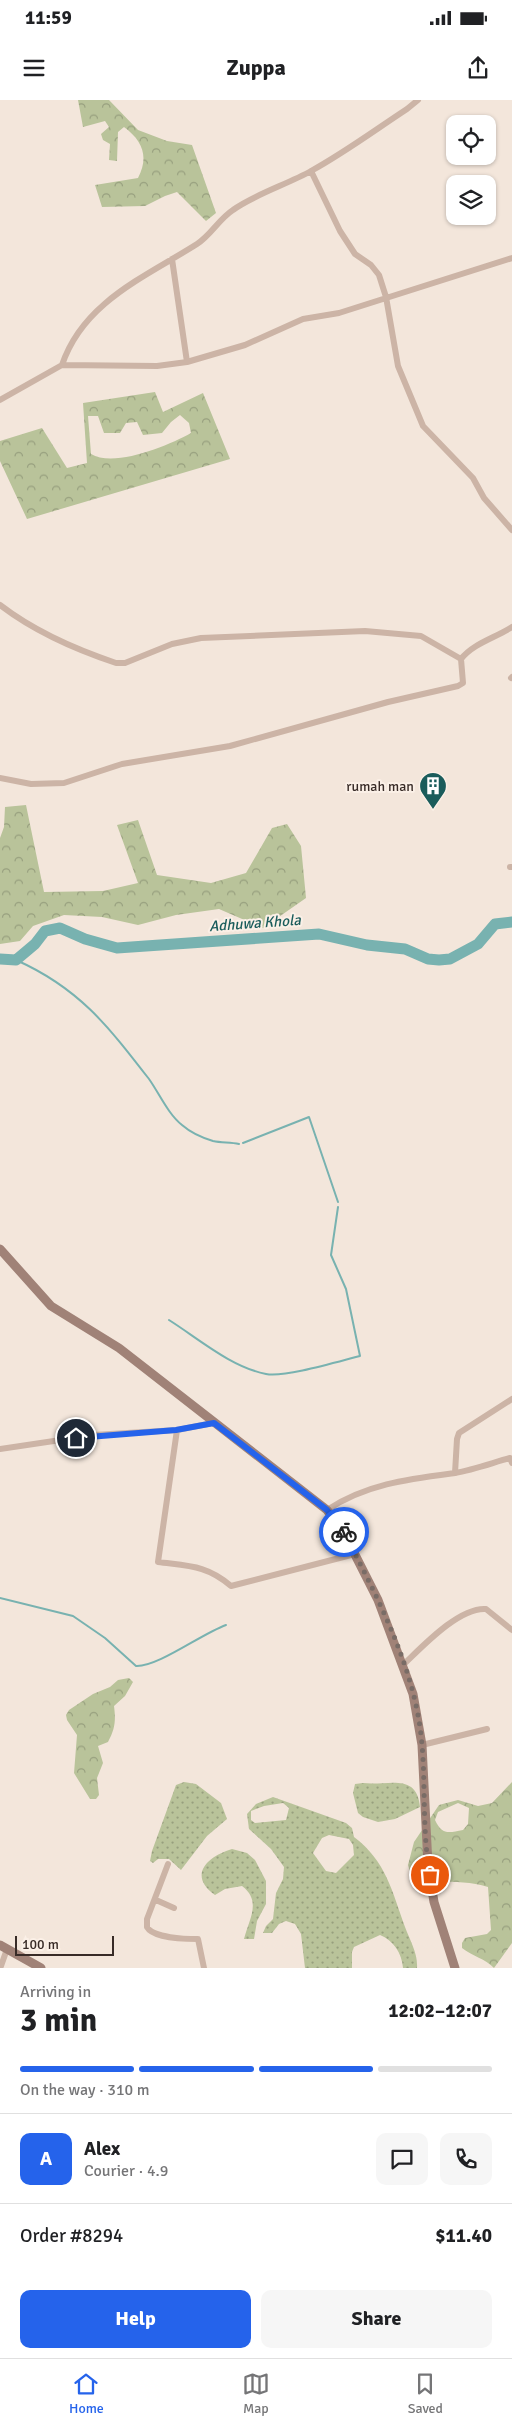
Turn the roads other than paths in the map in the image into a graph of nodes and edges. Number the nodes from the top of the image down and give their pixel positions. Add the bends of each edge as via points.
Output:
1 (418, 100) edge
2 (312, 171) junction
3 (512, 258) edge
4 (172, 259) junction
5 (386, 297) junction
6 (187, 362) junction
7 (62, 365) junction
8 (0, 400) edge
9 (512, 530) edge
10 (0, 605) edge
11 (512, 627) edge
12 (461, 659) junction
13 (0, 778) edge
14 (0, 1249) edge
15 (512, 1399) edge
16 (214, 1423) junction
17 (176, 1430) junction
18 (0, 1449) edge
19 (511, 1460) edge
20 (455, 1473) junction
21 (327, 1510) junction
22 (355, 1554) junction
23 (512, 1630) edge
24 (403, 1665) junction
25 (487, 1729) dead end
26 (422, 1744) junction
27 (168, 1864) dead end
28 (156, 1900) junction
29 (174, 1908) dead end
30 (4, 1947) edge
31 (1, 1966) dead end
32 (37, 1967) edge
33 (204, 1968) edge
34 (455, 1968) edge

1 - 2 street
2 - 4 street via 233,209 199,243
2 - 5 street via 340,231 355,254 379,275
3 - 5 street
4 - 6 street
4 - 7 street via 134,281 92,315 77,332
5 - 6 street via 339,313 303,319 245,345
5 - 9 street via 398,366 423,426 473,478 484,498
6 - 7 street via 158,366
7 - 8 street
10 - 12 street via 25,624 53,638 116,663 125,663 172,644 201,638 365,631 421,636
11 - 12 street via 478,644
12 - 13 street via 463,683 458,686 230,746 122,764 64,783 31,784
14 - 16 street via 52,1306 119,1348
15 - 20 street via 460,1433 456,1439
16 - 17 street
16 - 21 street
17 - 18 street via 94,1435
17 - 22 street via 158,1562 200,1567 217,1574 231,1586
19 - 20 street
20 - 21 street via 378,1485 354,1493
21 - 22 street
22 - 24 street via 378,1600
23 - 24 street via 486,1609 473,1610 436,1635
24 - 26 street via 413,1694
25 - 26 street
26 - 34 street via 428,1865 434,1902
27 - 28 street
28 - 29 street
28 - 33 street via 147,1919 148,1930 176,1938 198,1939
30 - 31 street
30 - 32 street

